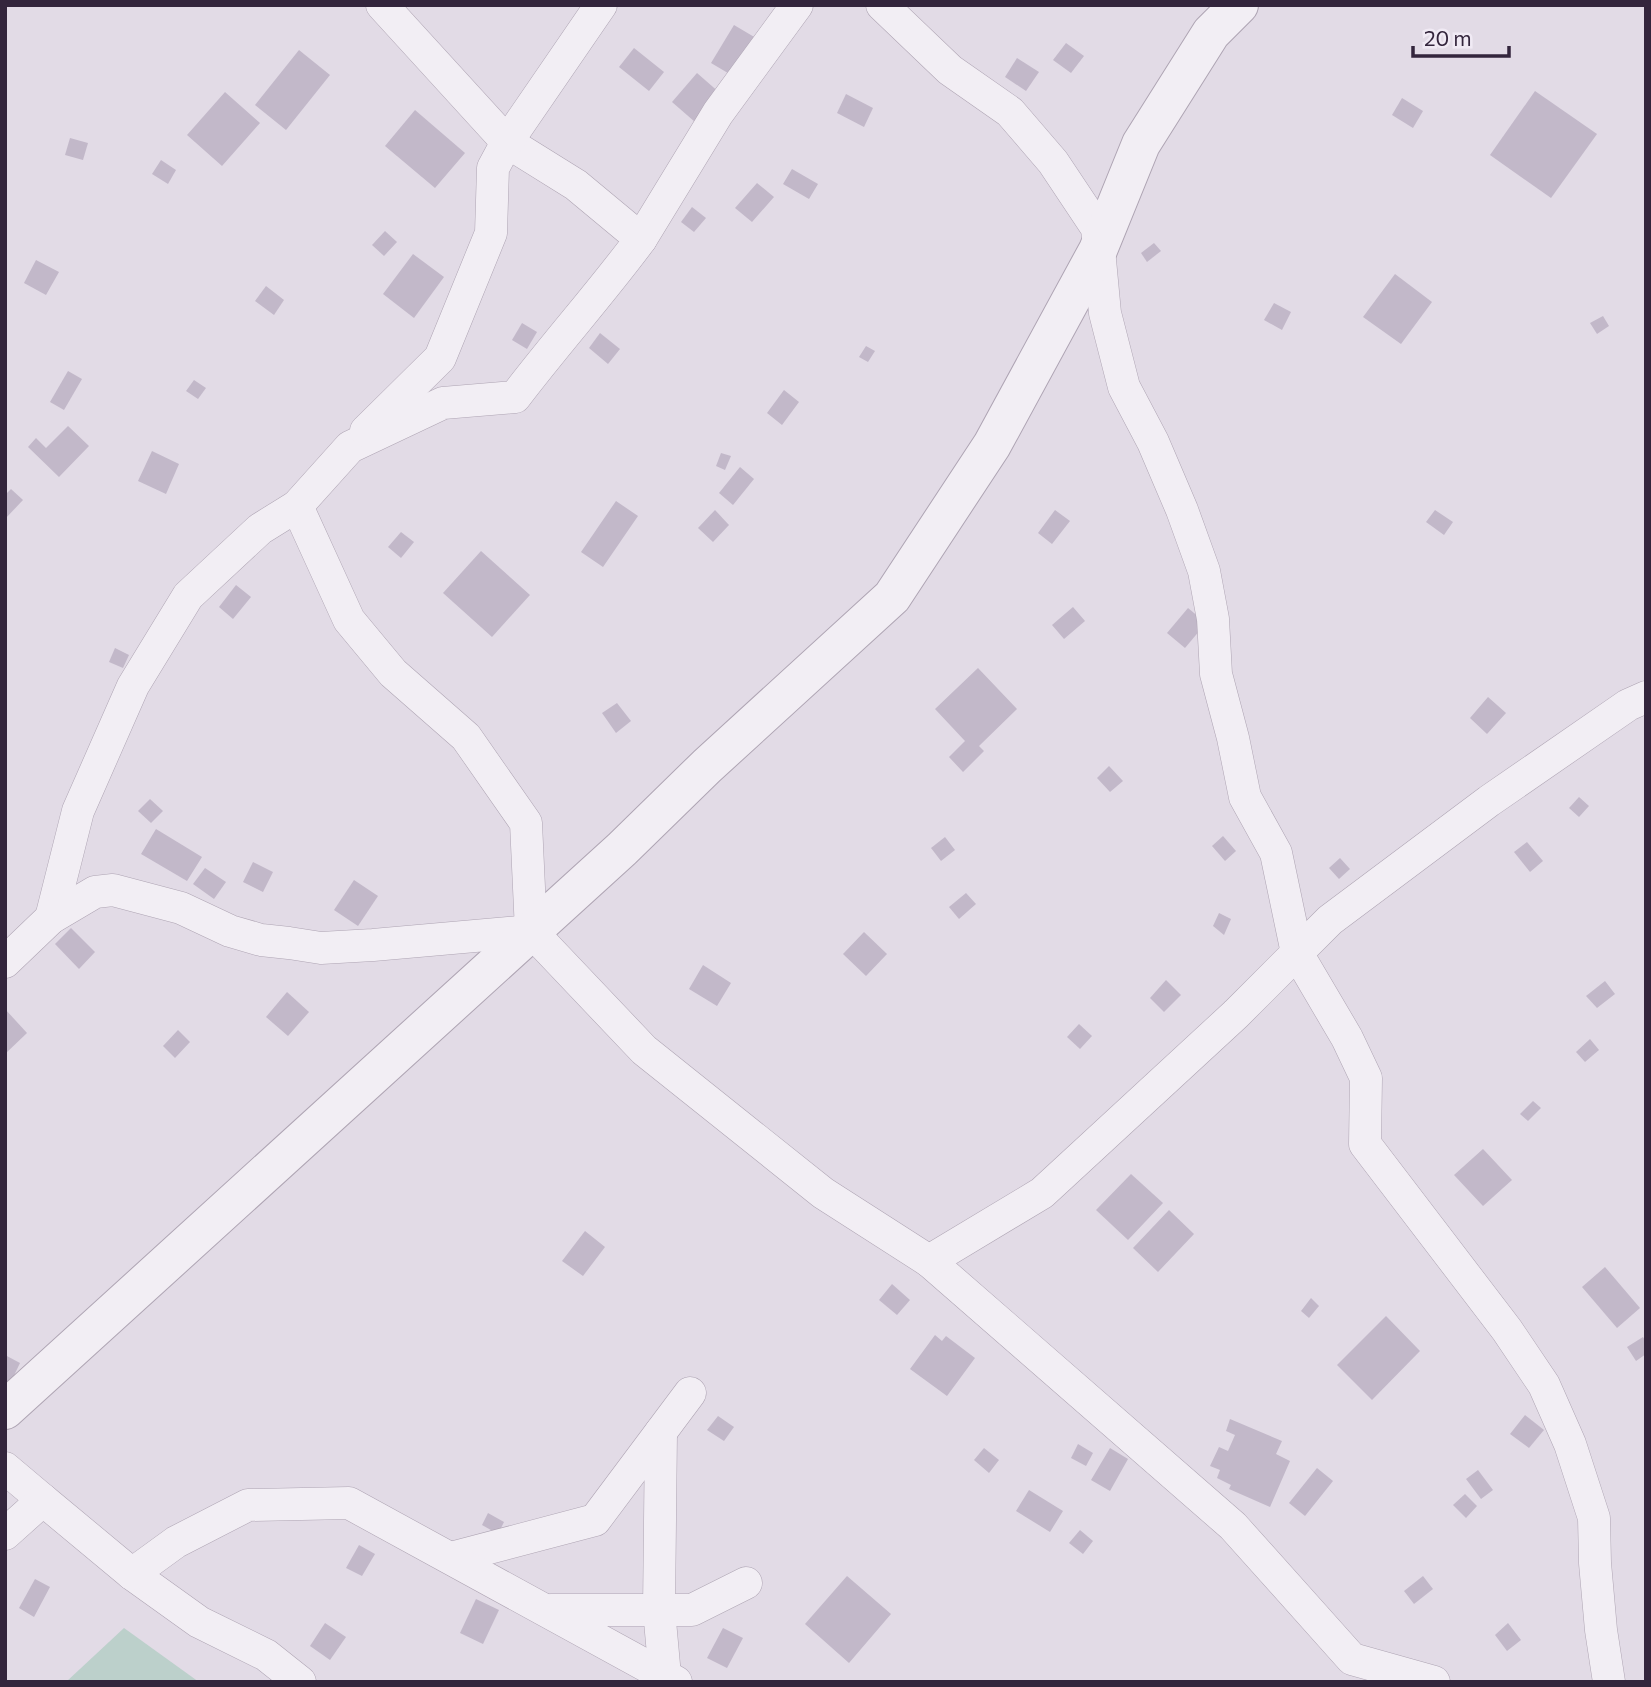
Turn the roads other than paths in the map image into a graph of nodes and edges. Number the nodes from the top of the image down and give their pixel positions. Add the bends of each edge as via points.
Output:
1 (382, 5) edge
2 (601, 5) edge
3 (797, 5) edge
4 (882, 5) edge
5 (1239, 5) edge
6 (507, 142) junction
7 (640, 239) junction
8 (1098, 250) junction
9 (350, 447) junction
10 (297, 506) junction
11 (1646, 697) edge
12 (51, 918) junction
13 (531, 931) junction
14 (1297, 953) junction
15 (5, 962) edge
16 (929, 1261) junction
17 (690, 1393) dead end
18 (5, 1410) edge
19 (661, 1432) junction
20 (5, 1468) edge
21 (43, 1500) junction
22 (5, 1534) edge
23 (451, 1558) junction
24 (132, 1574) junction
25 (746, 1583) dead end
26 (546, 1610) junction
27 (659, 1610) junction
28 (1354, 1670) edge
29 (669, 1680) edge
30 (300, 1682) edge
31 (1434, 1682) edge
32 (1609, 1682) edge

1 - 6 street
2 - 6 street
3 - 7 street via 718,113
4 - 8 street via 950,70 1010,112 1054,162 1097,228
5 - 8 street via 1212,33 1141,144
6 - 7 street via 576,185
6 - 9 street via 493,168 491,233 440,358
7 - 9 street via 515,397 443,403
8 - 13 street via 992,445 892,597
8 - 14 street via 1105,313 1124,387 1153,442 1204,571 1213,618 1216,674 1245,797 1276,853
9 - 10 street
10 - 12 street via 260,529 188,596 133,686 78,811
10 - 13 street via 349,620 393,673 466,737 526,823
11 - 14 street via 1489,801 1330,920
12 - 13 street via 95,892 113,890 181,908 261,940 321,948
12 - 15 street
13 - 16 street via 644,1050 823,1193
13 - 18 street
14 - 16 street via 1042,1193
14 - 32 street via 1366,1078 1364,1144 1507,1330 1544,1385 1570,1444 1594,1518
16 - 28 street via 1233,1526
17 - 19 street
19 - 23 street via 595,1520
19 - 27 street
20 - 21 street
21 - 22 street
21 - 24 street
23 - 24 street via 349,1503 248,1506 176,1542
23 - 26 street
24 - 30 street via 199,1622 266,1655
25 - 27 street via 692,1610
26 - 27 street
26 - 29 street
27 - 29 street
28 - 31 street

